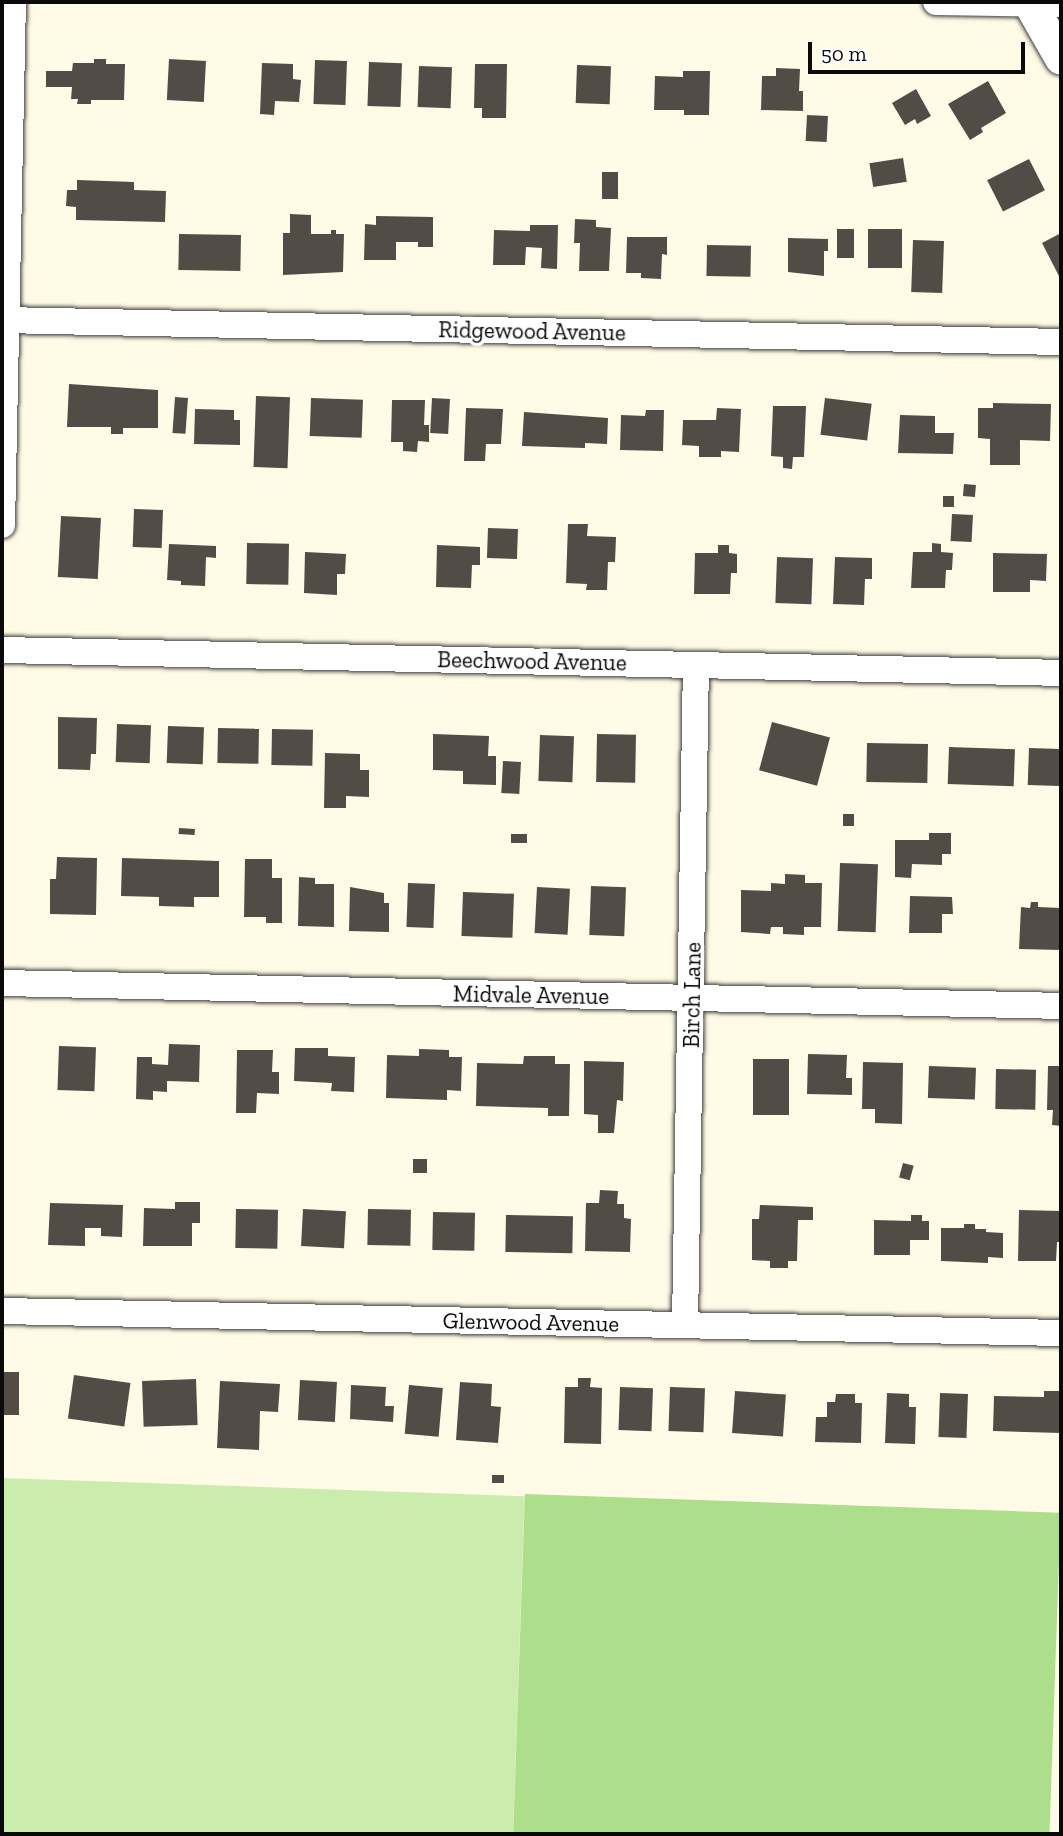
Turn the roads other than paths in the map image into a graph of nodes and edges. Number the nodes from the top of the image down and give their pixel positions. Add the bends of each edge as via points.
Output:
1 (13, 2) edge
2 (936, 2) edge
3 (1040, 3) edge
4 (1061, 58) edge
5 (4, 320) edge
6 (1061, 342) edge
7 (2, 525) edge
8 (2, 650) edge
9 (696, 665) junction
10 (1061, 673) edge
11 (2, 983) edge
12 (692, 998) junction
13 (1061, 1006) edge
14 (2, 1311) edge
15 (685, 1325) junction
16 (1061, 1333) edge

1 - 5 street
2 - 3 street
3 - 4 street
5 - 6 street, Ridgewood Avenue
5 - 7 street
8 - 9 street, Beechwood Avenue
9 - 10 street, Beechwood Avenue
9 - 12 street, Birch Lane
11 - 12 street, Midvale Avenue
12 - 13 street, Midvale Avenue
12 - 15 street, Birch Lane
14 - 15 street, Glenwood Avenue
15 - 16 street, Glenwood Avenue

